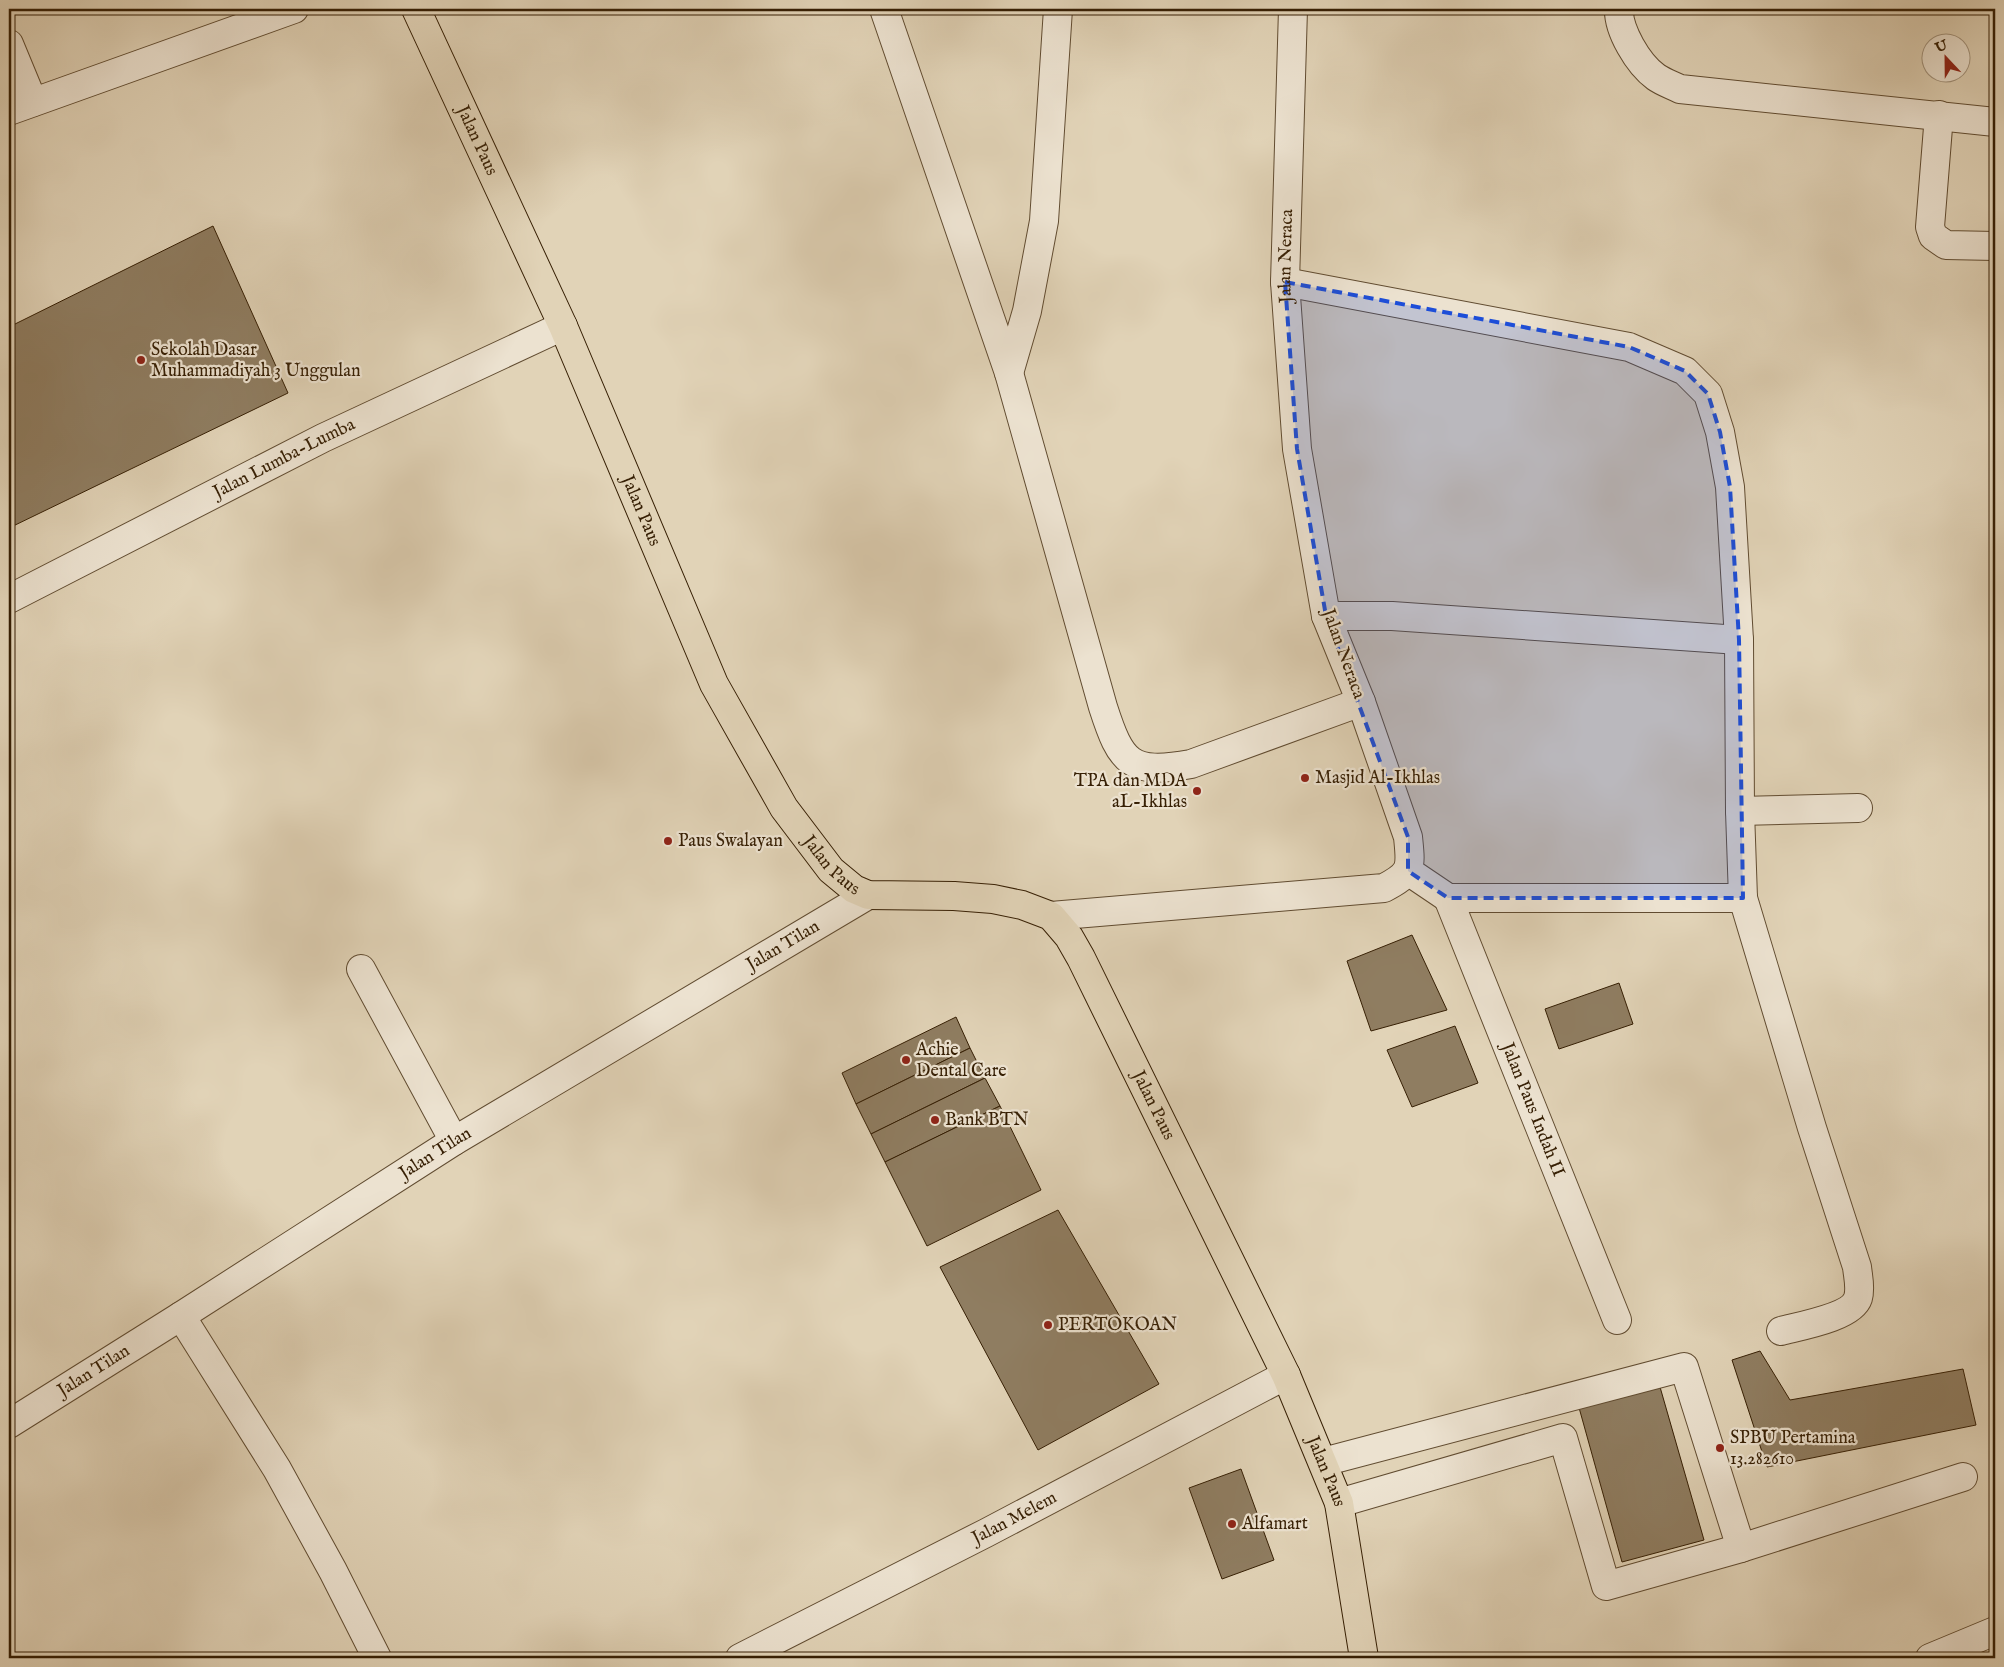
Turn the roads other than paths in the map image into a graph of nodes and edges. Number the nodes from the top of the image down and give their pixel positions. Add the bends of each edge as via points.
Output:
1 (294, 9) edge
2 (416, 9) edge
3 (884, 9) edge
4 (1058, 9) edge
5 (1293, 9) edge
6 (1619, 9) edge
7 (9, 44) edge
8 (21, 106) edge
9 (1939, 114) junction
10 (1995, 122) edge
11 (1995, 246) edge
12 (1285, 282) junction
13 (564, 326) junction
14 (1009, 373) junction
15 (9, 599) edge
16 (1326, 616) junction
17 (1739, 640) junction
18 (1361, 702) junction
19 (1858, 808) dead end
20 (1740, 811) junction
21 (1408, 871) junction
22 (868, 895) junction
23 (1448, 898) junction
24 (1744, 898) junction
25 (1052, 916) junction
26 (361, 969) dead end
27 (454, 1141) junction
28 (181, 1316) junction
29 (1617, 1320) dead end
30 (1781, 1332) dead end
31 (1286, 1375) junction
32 (9, 1424) edge
33 (1323, 1462) junction
34 (1963, 1477) dead end
35 (1339, 1503) junction
36 (1741, 1548) junction
37 (1995, 1631) edge
38 (377, 1658) edge
39 (740, 1658) edge
40 (1364, 1658) edge
41 (1930, 1658) edge

1 - 8 street
2 - 13 main road, Jalan Paus
3 - 14 street
4 - 14 street via 1044,220 1027,311
5 - 12 street, Jalan Neraca
6 - 9 street via 1619,16 1639,61 1656,77 1680,89
7 - 8 street
9 - 10 street
9 - 11 street via 1930,227 1933,236 1946,245
12 - 16 street, Jalan Neraca via 1297,449
12 - 17 street via 1628,347 1685,371 1708,394 1720,432 1730,487
13 - 15 street, Jalan Lumba-Lumba via 323,438
13 - 22 main road, Jalan Paus via 714,684 784,808 806,839 831,870
14 - 18 street via 1103,706 1112,735 1124,755 1142,767 1165,769 1191,764
16 - 17 street via 1392,616
16 - 18 street, Jalan Neraca
17 - 20 street
18 - 21 street, Jalan Neraca via 1408,837
19 - 20 street
20 - 24 street
21 - 23 street
21 - 25 street via 1384,888
22 - 25 main road, Jalan Paus via 994,899
22 - 27 street, Jalan Tilan
23 - 24 street
23 - 29 street, Jalan Paus Indah II
24 - 30 street via 1860,1285 1858,1299 1851,1308
25 - 31 main road, Jalan Paus via 1081,958
26 - 27 street
27 - 28 street, Jalan Tilan
28 - 32 street, Jalan Tilan
28 - 38 street via 277,1469
31 - 33 main road, Jalan Paus
31 - 39 street, Jalan Melem
33 - 35 main road, Jalan Paus
33 - 36 street via 1684,1367
34 - 36 street
35 - 36 street via 1563,1438 1606,1586
35 - 40 main road, Jalan Paus
37 - 41 street

